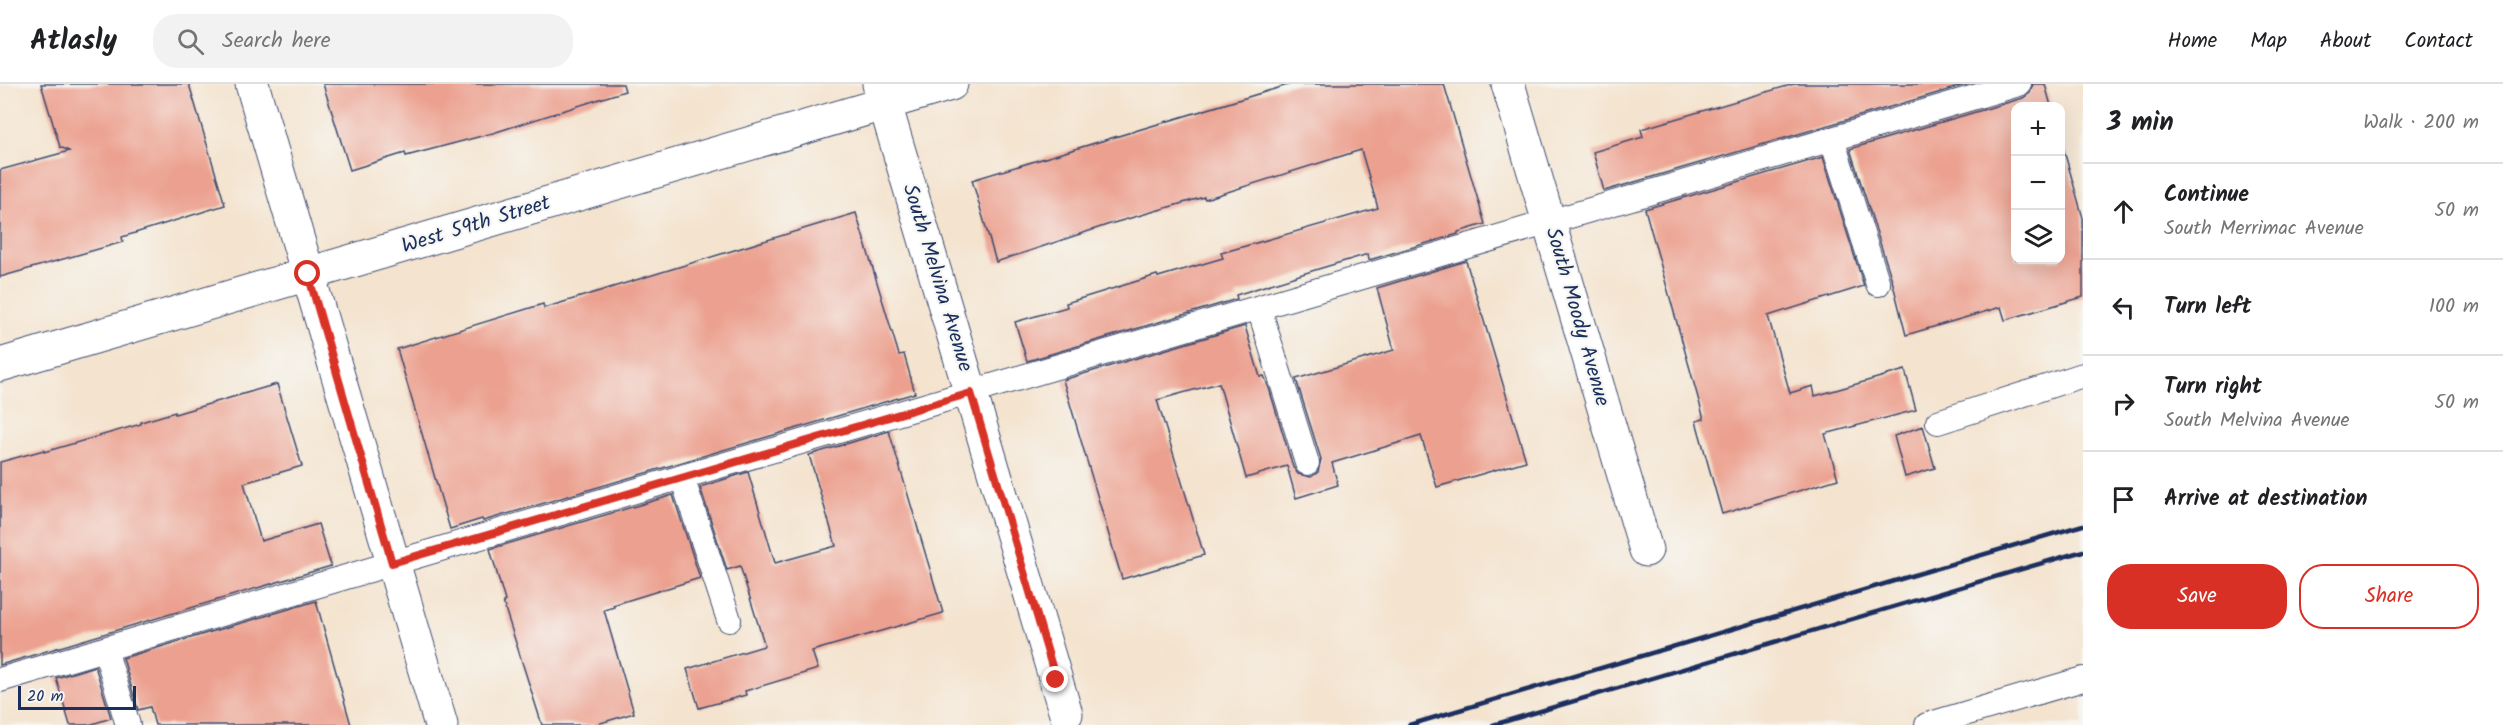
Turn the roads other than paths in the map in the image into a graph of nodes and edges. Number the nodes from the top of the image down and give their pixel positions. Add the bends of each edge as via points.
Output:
1 (252, 84) edge
2 (951, 84) edge
3 (1508, 84) edge
4 (2019, 84) edge
5 (882, 94) edge
6 (1832, 139) junction
7 (1549, 222) junction
8 (308, 274) junction
9 (1878, 284) dead end
10 (1259, 308) junction
11 (0, 365) edge
12 (2083, 375) edge
13 (971, 393) junction
14 (1938, 422) dead end
15 (1307, 463) dead end
16 (682, 477) junction
17 (1646, 550) dead end
18 (392, 563) junction
19 (729, 620) dead end
20 (105, 649) junction
21 (2083, 679) edge
22 (0, 680) edge
23 (1066, 714) dead end
24 (128, 725) edge
25 (441, 725) edge
26 (1927, 725) edge

1 - 8 street
2 - 5 street, West 59th Street
3 - 7 street, South Moody Avenue
4 - 6 lane
5 - 8 street, West 59th Street
5 - 13 street, South Melvina Avenue
6 - 7 lane
6 - 9 lane
7 - 10 lane
7 - 17 street, South Moody Avenue
8 - 11 street, West 59th Street
8 - 18 street
10 - 13 lane
10 - 15 lane
12 - 14 lane
13 - 16 lane
13 - 23 street, South Melvina Avenue
16 - 18 lane
16 - 19 lane
18 - 20 lane
18 - 25 street
20 - 22 lane
20 - 24 lane
21 - 26 lane

